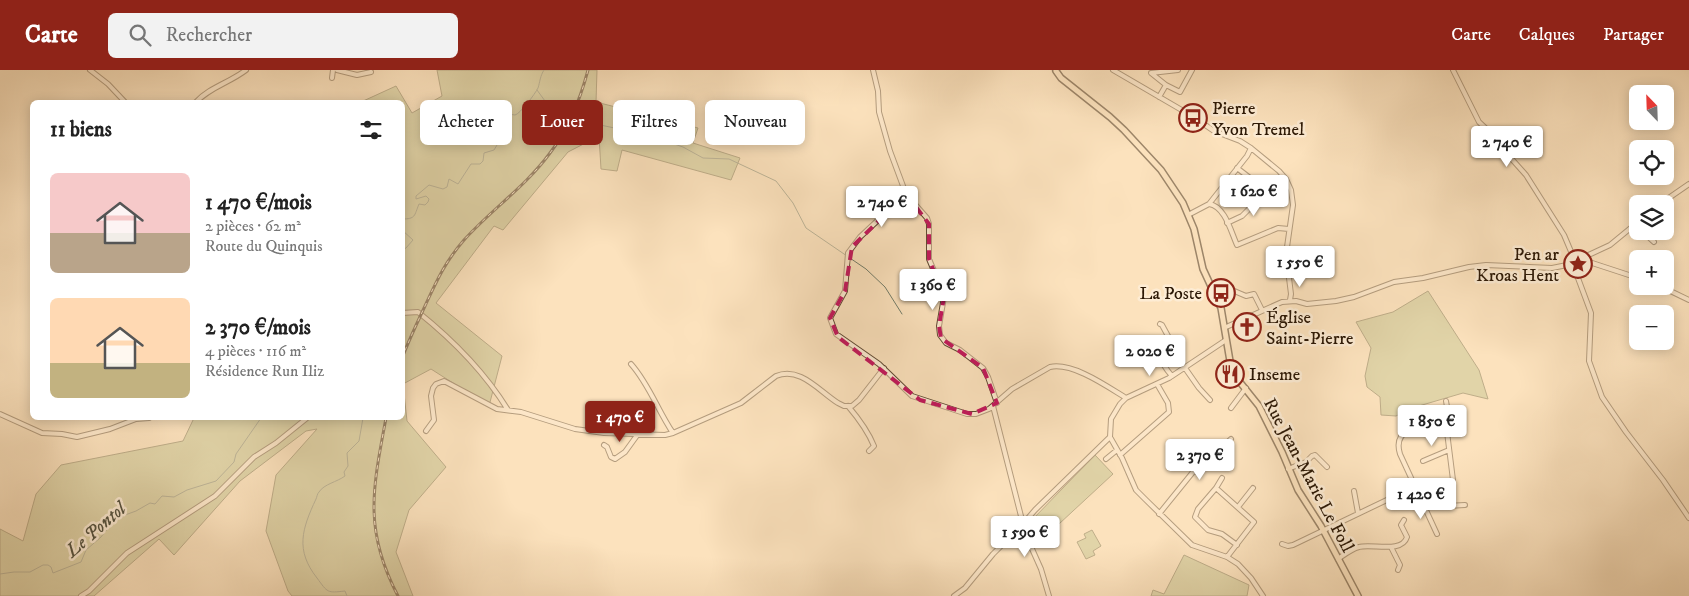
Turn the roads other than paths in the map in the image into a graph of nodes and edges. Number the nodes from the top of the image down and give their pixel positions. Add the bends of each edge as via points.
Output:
1 (90, 70) edge
2 (246, 70) edge
3 (335, 70) edge
4 (873, 70) edge
5 (1056, 70) edge
6 (1113, 70) edge
7 (1178, 70) edge
8 (1192, 70) edge
9 (1453, 70) edge
10 (371, 72) dead end
11 (332, 78) dead end
12 (1166, 85) junction
13 (1158, 97) junction
14 (123, 100) edge
15 (198, 100) edge
16 (1251, 148) junction
17 (1237, 168) junction
18 (1250, 178) dead end
19 (1689, 184) edge
20 (1267, 191) dead end
21 (906, 194) junction
22 (1673, 195) edge
23 (1210, 204) junction
24 (1188, 215) junction
25 (1227, 223) junction
26 (1289, 229) junction
27 (1629, 230) edge
28 (1580, 259) junction
29 (1574, 262) junction
30 (1629, 275) edge
31 (1674, 293) edge
32 (1218, 300) junction
33 (1290, 300) junction
34 (1689, 300) edge
35 (1262, 310) junction
36 (405, 313) edge
37 (1160, 324) dead end
38 (1224, 328) junction
39 (1226, 340) junction
40 (631, 364) dead end
41 (884, 368) junction
42 (1185, 368) junction
43 (1172, 376) junction
44 (1157, 384) junction
45 (1246, 388) junction
46 (1126, 398) junction
47 (1210, 400) dead end
48 (1446, 401) dead end
49 (995, 405) junction
50 (848, 406) junction
51 (1231, 408) dead end
52 (508, 410) junction
53 (0, 414) edge
54 (133, 420) edge
55 (305, 420) edge
56 (1444, 429) junction
57 (426, 431) dead end
58 (673, 433) junction
59 (638, 434) junction
60 (1110, 437) junction
61 (1231, 439) dead end
62 (604, 445) dead end
63 (869, 450) dead end
64 (1117, 450) junction
65 (1449, 450) junction
66 (1120, 455) junction
67 (1106, 459) dead end
68 (1424, 462) dead end
69 (1327, 467) dead end
70 (1288, 469) junction
71 (1222, 478) dead end
72 (1416, 486) junction
73 (1216, 488) junction
74 (1253, 488) dead end
75 (1354, 491) dead end
76 (1438, 492) junction
77 (1421, 499) junction
78 (1464, 505) dead end
79 (1238, 507) junction
80 (1358, 513) junction
81 (1159, 514) junction
82 (1689, 518) edge
83 (1404, 520) dead end
84 (1024, 522) junction
85 (1324, 531) junction
86 (1437, 534) dead end
87 (1282, 544) dead end
88 (1237, 545) junction
89 (1391, 547) junction
90 (1227, 557) junction
91 (1338, 559) junction
92 (1398, 570) dead end
93 (81, 596) edge
94 (954, 596) edge
95 (1049, 596) edge
96 (1263, 596) edge
97 (1358, 596) edge

1 - 14 street
2 - 15 street via 207,91
3 - 10 street via 357,75
3 - 11 street
4 - 21 street via 884,134
5 - 24 main road, Rue Jean-Marie Le Foll via 1110,117 1161,170
6 - 13 street
7 - 12 street via 1151,73
8 - 12 street via 1180,92
9 - 29 street via 1479,122 1526,175 1564,235
12 - 13 street
13 - 16 street via 1214,131
16 - 17 street
16 - 26 street via 1279,170 1289,184 1293,204
17 - 18 street
17 - 23 street
19 - 22 street
20 - 25 street via 1242,216
21 - 41 street via 860,237 848,254 845,291 831,314 832,326 838,337
21 - 49 street via 929,224 929,258 944,297 939,326 941,338 983,368
23 - 24 street
23 - 25 street via 1219,208
24 - 32 main road, Rue Jean-Marie Le Foll via 1203,269
25 - 26 street via 1237,245 1278,228
26 - 33 street via 1286,254
27 - 28 street via 1610,245
28 - 29 street
28 - 30 street
29 - 33 street via 1552,268 1469,267 1394,282 1336,301 1307,304
29 - 82 street via 1591,313 1589,361 1602,397
31 - 34 street
32 - 35 street via 1232,290 1246,296 1254,294
32 - 38 main road, Rue Jean-Marie Le Foll
33 - 35 street
35 - 38 street
36 - 52 street via 418,312 447,335 493,385
37 - 43 street via 1168,336 1161,360
38 - 39 main road, Rue Jean-Marie Le Foll
39 - 42 street
39 - 45 main road, Rue Jean-Marie Le Foll via 1231,367
40 - 58 street
41 - 49 street via 908,393 920,400 968,414 982,412
41 - 50 street via 859,400
42 - 43 street
42 - 47 street
43 - 44 street
44 - 46 street
44 - 66 street via 1168,403 1169,412
45 - 51 street
45 - 70 main road, Rue Jean-Marie Le Foll via 1259,406
46 - 49 street via 1090,378 1058,366 1017,386
46 - 60 street via 1111,419
48 - 56 street via 1449,418
49 - 84 street
50 - 58 street via 829,398 802,376 788,372 776,376 741,403
50 - 63 street via 870,437 874,446
52 - 57 street via 496,410 453,384 440,381 433,388 434,420
52 - 59 street via 575,429
53 - 54 street via 42,433 77,437
55 - 93 street via 254,457 215,496 127,553
56 - 65 street
56 - 72 street via 1438,426 1412,429 1400,440 1400,454
58 - 59 street
59 - 62 street via 625,452 615,459
60 - 64 street
60 - 84 street
61 - 81 street via 1203,470 1193,472
64 - 66 street
64 - 67 street
65 - 68 street
65 - 76 street via 1452,483
66 - 81 street via 1136,490
69 - 70 street via 1315,455
70 - 85 main road, Rue Jean-Marie Le Foll
71 - 73 street
72 - 77 street
72 - 80 street
73 - 79 street
73 - 88 street via 1194,518 1208,530 1222,534
74 - 79 street
75 - 80 street
76 - 77 street
76 - 78 street via 1447,506
77 - 86 street
79 - 88 street via 1254,524
80 - 85 street
81 - 90 street via 1192,545
83 - 89 street via 1401,525 1406,540
84 - 94 street
84 - 95 street via 1024,531
85 - 87 street via 1293,545
85 - 91 main road, Rue Jean-Marie Le Foll
88 - 90 street
89 - 91 street via 1359,547
89 - 92 street via 1401,566
90 - 96 street via 1244,570
91 - 97 main road, Rue Jean-Marie Le Foll

